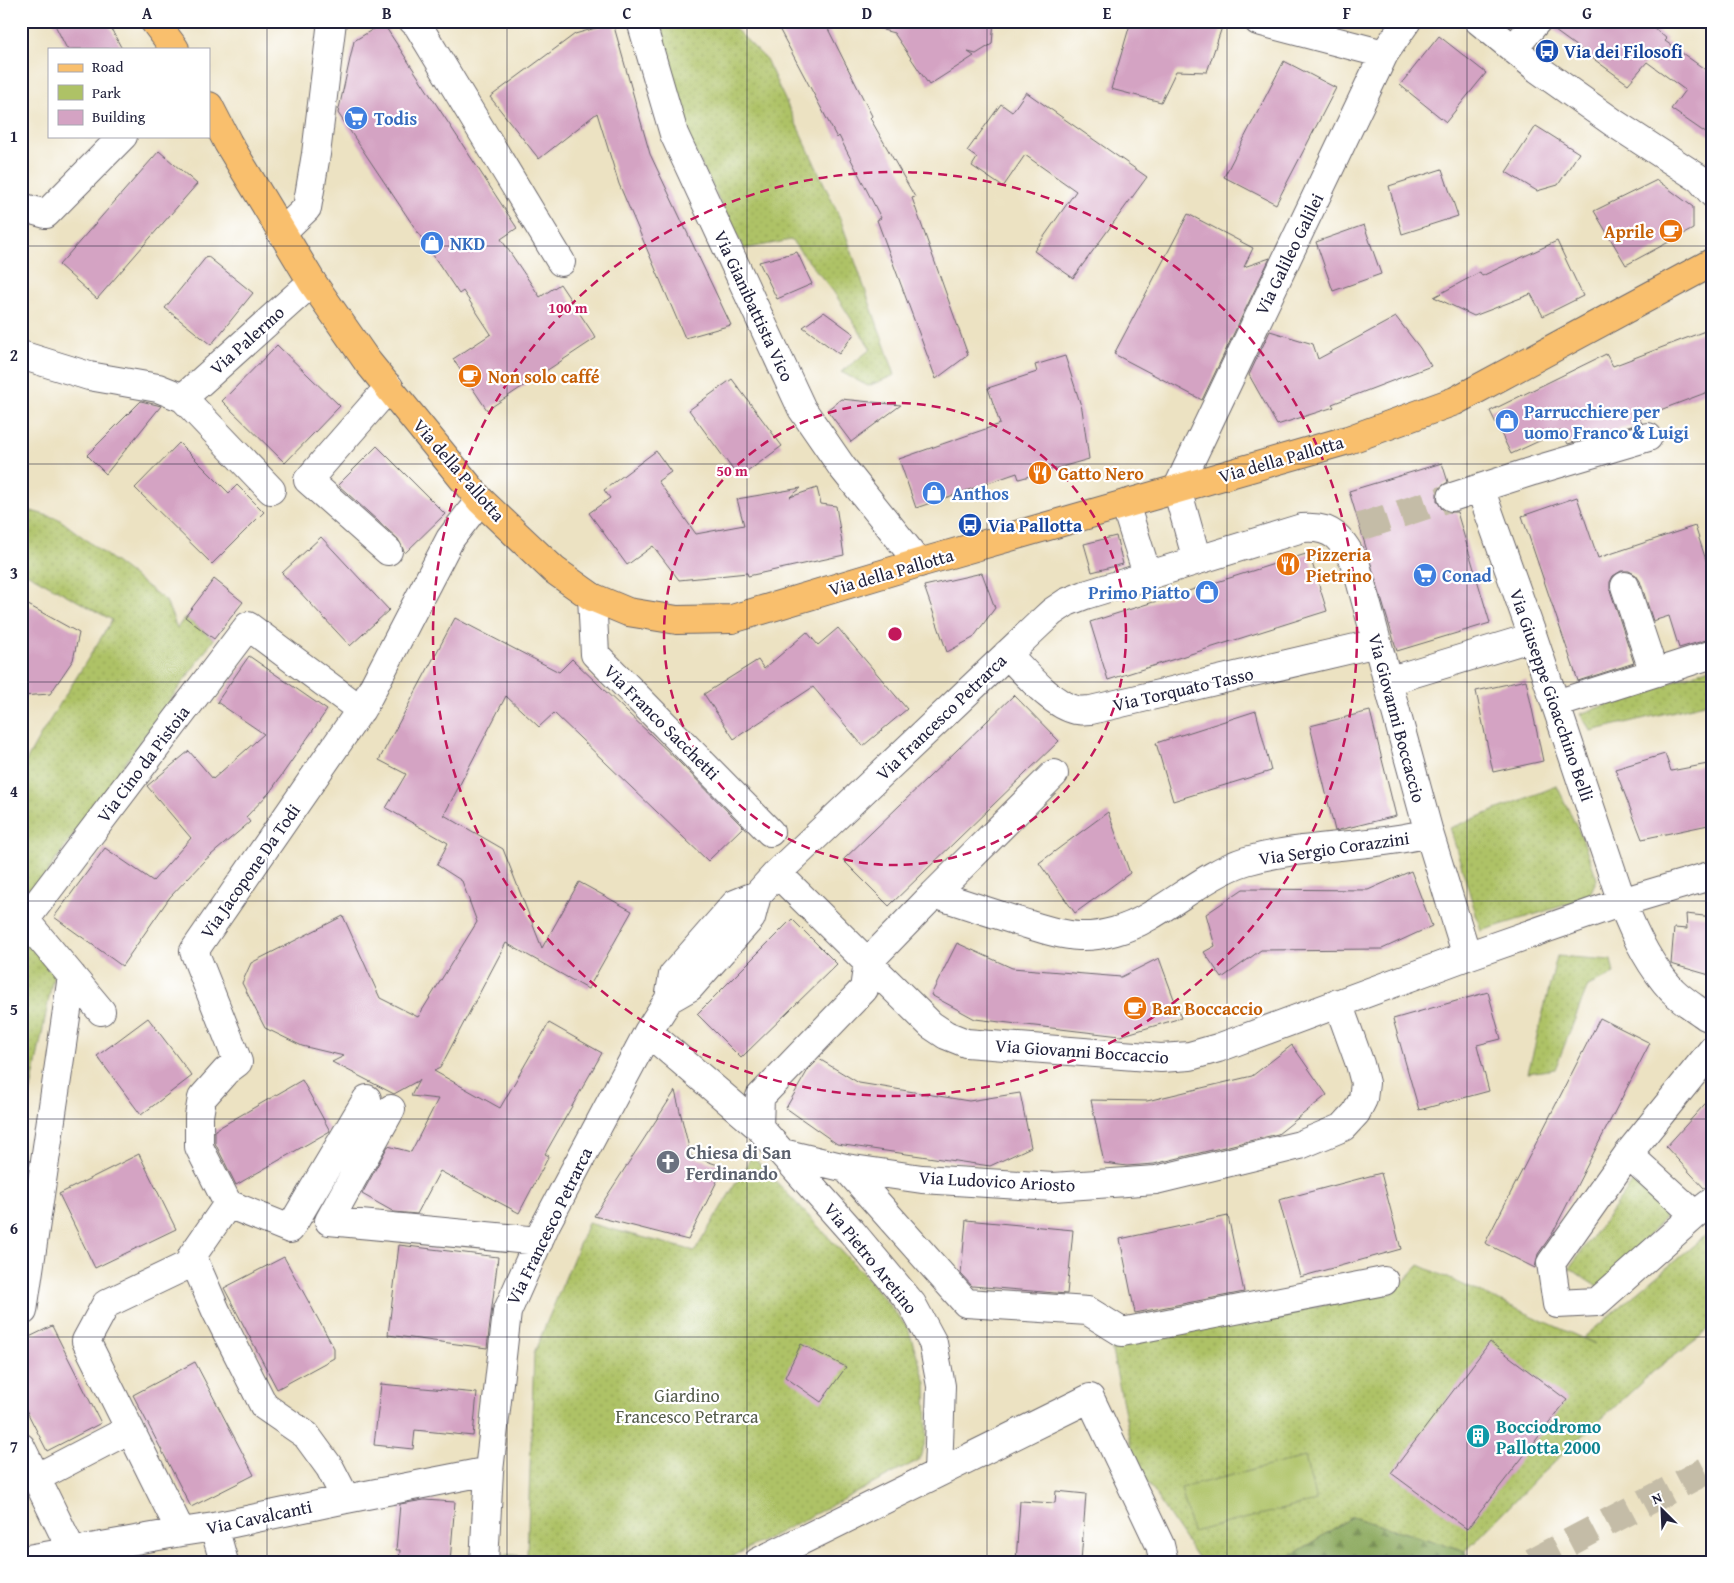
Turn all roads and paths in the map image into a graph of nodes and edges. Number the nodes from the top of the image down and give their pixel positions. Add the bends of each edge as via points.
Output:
1 (154, 21) edge
2 (172, 21) edge
3 (332, 21) edge
4 (413, 21) edge
5 (641, 21) edge
6 (1258, 21) edge
7 (1407, 21) edge
8 (1479, 21) edge
9 (1537, 21) edge
10 (174, 48) edge
11 (181, 48) edge
12 (1513, 49) junction
13 (1384, 54) junction
14 (210, 108) edge
15 (121, 138) edge
16 (1706, 186) edge
17 (21, 207) edge
18 (281, 233) junction
19 (561, 262) dead end
20 (1713, 262) edge
21 (312, 282) junction
22 (21, 355) edge
23 (389, 387) junction
24 (183, 398) junction
25 (1648, 437) dead end
26 (1480, 488) junction
27 (1177, 489) junction
28 (271, 490) dead end
29 (1452, 497) tunnel mouth
30 (480, 500) junction
31 (1125, 504) junction
32 (1351, 533) joint
33 (388, 551) dead end
34 (1197, 560) junction
35 (919, 563) junction
36 (1147, 574) junction
37 (1625, 586) dead end
38 (592, 597) junction
39 (1533, 637) junction
40 (1377, 643) junction
41 (1007, 654) junction
42 (1713, 654) edge
43 (1654, 673) junction
44 (1388, 681) junction
45 (1556, 704) junction
46 (361, 710) junction
47 (1054, 774) dead end
48 (770, 832) dead end
49 (1428, 833) junction
50 (777, 873) junction
51 (1713, 875) edge
52 (934, 894) junction
53 (1622, 902) junction
54 (1467, 956) junction
55 (868, 962) junction
56 (72, 976) junction
57 (1338, 1003) junction
58 (101, 1011) dead end
59 (1713, 1018) edge
60 (648, 1032) junction
61 (1713, 1049) edge
62 (759, 1127) junction
63 (783, 1153) junction
64 (1628, 1154) junction
65 (846, 1168) junction
66 (228, 1204) junction
67 (1704, 1208) edge
68 (539, 1240) junction
69 (194, 1262) junction
70 (1384, 1281) dead end
71 (23, 1310) dead end
72 (130, 1430) junction
73 (21, 1447) edge
74 (489, 1471) junction
75 (938, 1473) junction
76 (36, 1478) junction
77 (346, 1499) junction
78 (214, 1528) junction
79 (181, 1532) junction
80 (72, 1551) junction
81 (102, 1554) edge
82 (28, 1560) edge
83 (224, 1562) edge
84 (484, 1562) edge
85 (758, 1562) edge
86 (1164, 1562) edge

1 - 10 main road
2 - 11 main road
3 - 18 street via 307,208
4 - 19 street
5 - 35 street, Via Gianibattista Vico via 674,134 802,409 842,467
6 - 13 street
7 - 13 street, Via Galileo Galilei
8 - 12 street
9 - 12 street
12 - 16 street
13 - 27 street, Via Galileo Galilei
14 - 18 main road, Via della Pallotta
15 - 17 street via 46,214
18 - 21 main road, Via della Pallotta
20 - 27 main road, Via della Pallotta via 1439,408 1348,440
21 - 23 main road, Via della Pallotta
21 - 24 street, Via Palermo
22 - 24 street via 88,376 158,388
23 - 30 main road, Via della Pallotta
23 - 33 street via 308,480
24 - 28 street
25 - 26 street
26 - 29 street
26 - 39 street, Via Giuseppe Gioacchino Belli
27 - 31 main road, Via della Pallotta
27 - 34 street
30 - 38 main road, Via della Pallotta via 554,570
30 - 46 street, Via Jacopone Da Todi via 450,538
31 - 35 main road, Via della Pallotta
31 - 36 street
32 - 34 street, Via Francesco Petrarca via 1316,526 1302,528
32 - 40 street, Via Giovanni Boccaccio
34 - 36 street, Via Francesco Petrarca
35 - 38 main road, Via della Pallotta via 732,619 677,620 628,612
36 - 41 street, Via Francesco Petrarca via 1067,602
37 - 43 street
38 - 48 street, Via Franco Sacchetti via 595,654
39 - 44 street
39 - 45 street, Via Giuseppe Gioacchino Belli
40 - 41 street, Via Torquato Tasso via 1091,710 1076,710 1063,705
40 - 44 street, Via Giovanni Boccaccio
41 - 50 street, Via Francesco Petrarca
42 - 43 street
43 - 45 street
44 - 49 street, Via Giovanni Boccaccio
45 - 53 street, Via Giuseppe Gioacchino Belli
46 - 56 street, Via Cino da Pistoia via 248,626 25,920
46 - 66 street, Via Jacopone Da Todi via 194,951 238,1062 202,1098 198,1116 198,1147
47 - 52 street
49 - 52 street, Via Sergio Corazzini via 1403,840 1292,850 1243,862 1214,875 1146,919 1095,935 1057,933
49 - 54 street, Via Giovanni Boccaccio
50 - 55 street, Via Giovanni Boccaccio
50 - 60 street, Via Francesco Petrarca via 757,894 751,918 690,988 669,1000
51 - 53 street, Via Giovanni Boccaccio
52 - 55 street
53 - 54 street, Via Giovanni Boccaccio
53 - 59 street, Via Giuseppe Gioacchino Belli via 1647,958 1673,990
54 - 57 street, Via Giovanni Boccaccio
55 - 57 street, Via Giovanni Boccaccio via 931,1025 966,1043 1161,1058 1190,1056
55 - 62 street via 864,989 760,1097
56 - 58 street, Via Cino da Pistoia
56 - 71 street
57 - 65 street, Via Ludovico Ariosto via 1360,1064 1363,1099 1343,1127 1300,1145 1156,1180 1053,1188 922,1179
60 - 62 street
60 - 68 street, Via Francesco Petrarca
61 - 64 street
62 - 63 street
63 - 65 street, Via Ludovico Ariosto
63 - 75 street, Via Pietro Aretino via 912,1304 933,1343 941,1386
64 - 67 street
64 - 67 street via 1551,1263 1557,1304 1597,1302
65 - 70 street via 966,1303 1088,1311 1122,1332
66 - 68 street via 290,1229 379,1104 329,1221
66 - 69 street via 192,1256
68 - 74 street, Via Francesco Petrarca via 508,1312
69 - 72 street via 106,1304 86,1341
69 - 77 street via 264,1406 306,1435 330,1468
72 - 76 street
72 - 79 street
73 - 76 street
74 - 77 street, Via Cavalcanti
74 - 84 street, Via Francesco Petrarca
75 - 85 street
75 - 86 street via 1090,1398 1160,1545
76 - 80 street
77 - 78 street, Via Cavalcanti
78 - 79 street, Via Cavalcanti
78 - 83 street
79 - 81 street, Via Cavalcanti
80 - 81 street, Via Cavalcanti
80 - 82 street, Via Cavalcanti

